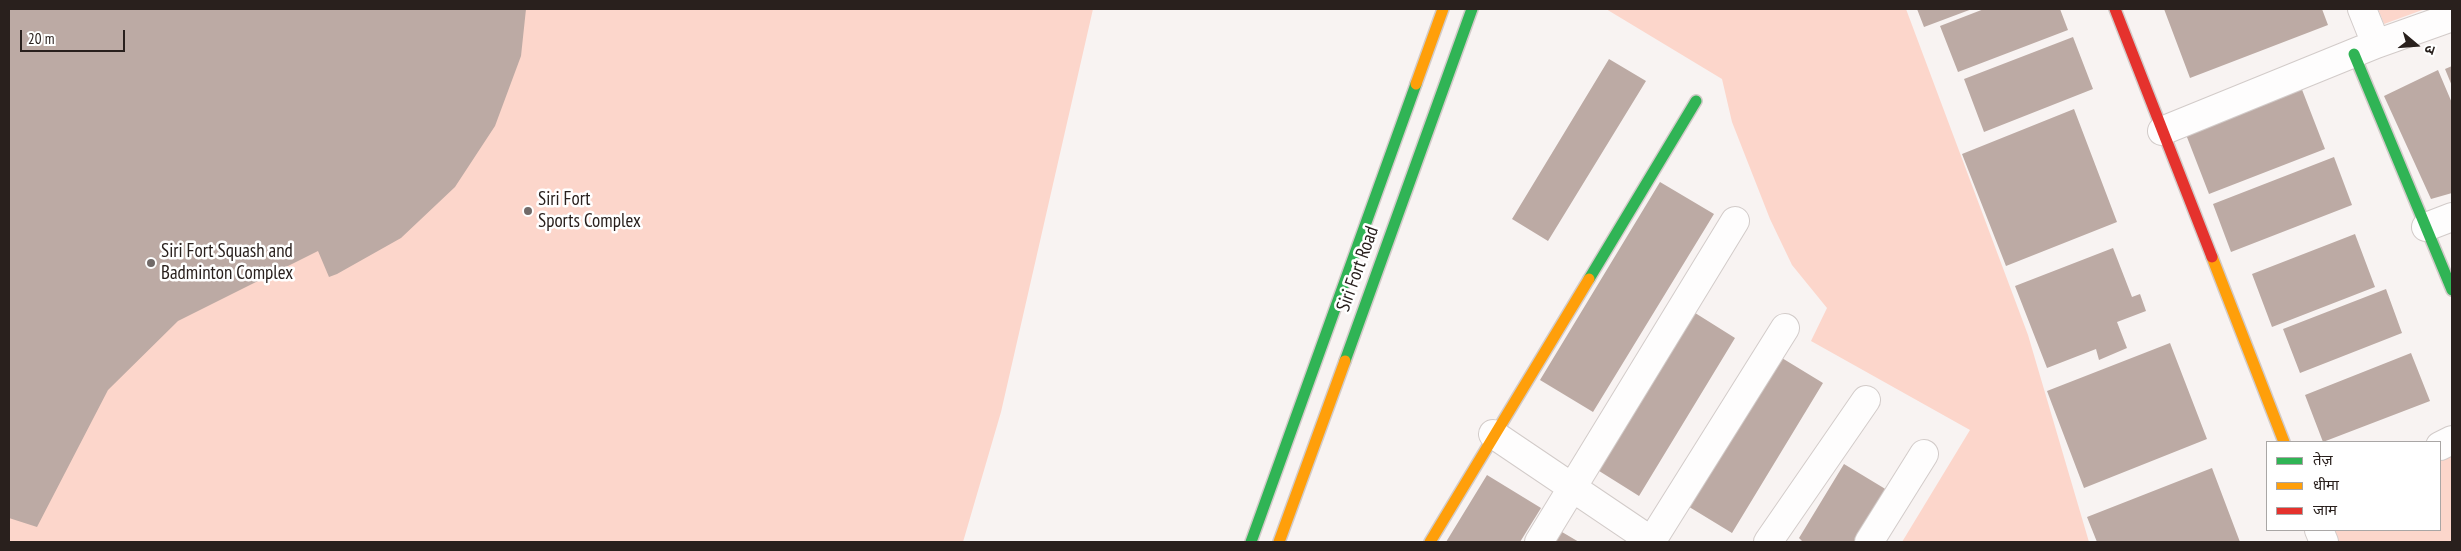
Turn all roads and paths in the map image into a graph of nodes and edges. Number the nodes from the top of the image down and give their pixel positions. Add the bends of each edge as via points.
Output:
1 (1443, 9) edge
2 (1472, 9) edge
3 (2115, 9) edge
4 (2362, 9) edge
5 (2452, 17) edge
6 (2365, 49) junction
7 (1696, 100) dead end
8 (2162, 130) junction
9 (2452, 217) edge
10 (1735, 221) dead end
11 (2426, 227) junction
12 (2452, 290) edge
13 (1785, 328) dead end
14 (1866, 400) dead end
15 (1493, 434) junction
16 (2284, 441) edge
17 (1924, 454) dead end
18 (1572, 488) junction
19 (1251, 542) edge
20 (1279, 542) edge
21 (1430, 542) edge
22 (1539, 542) edge
23 (1652, 542) edge
24 (1768, 542) edge
25 (1869, 542) edge

1 - 19 street, Siri Fort Road
2 - 20 street, Siri Fort Road
3 - 8 street
4 - 6 street
5 - 6 street
6 - 8 street
6 - 11 street
7 - 15 street
8 - 16 street
9 - 11 street
10 - 18 street
11 - 12 street
13 - 23 street
14 - 24 street
15 - 18 street
15 - 21 street
17 - 25 street
18 - 22 street
18 - 23 street

